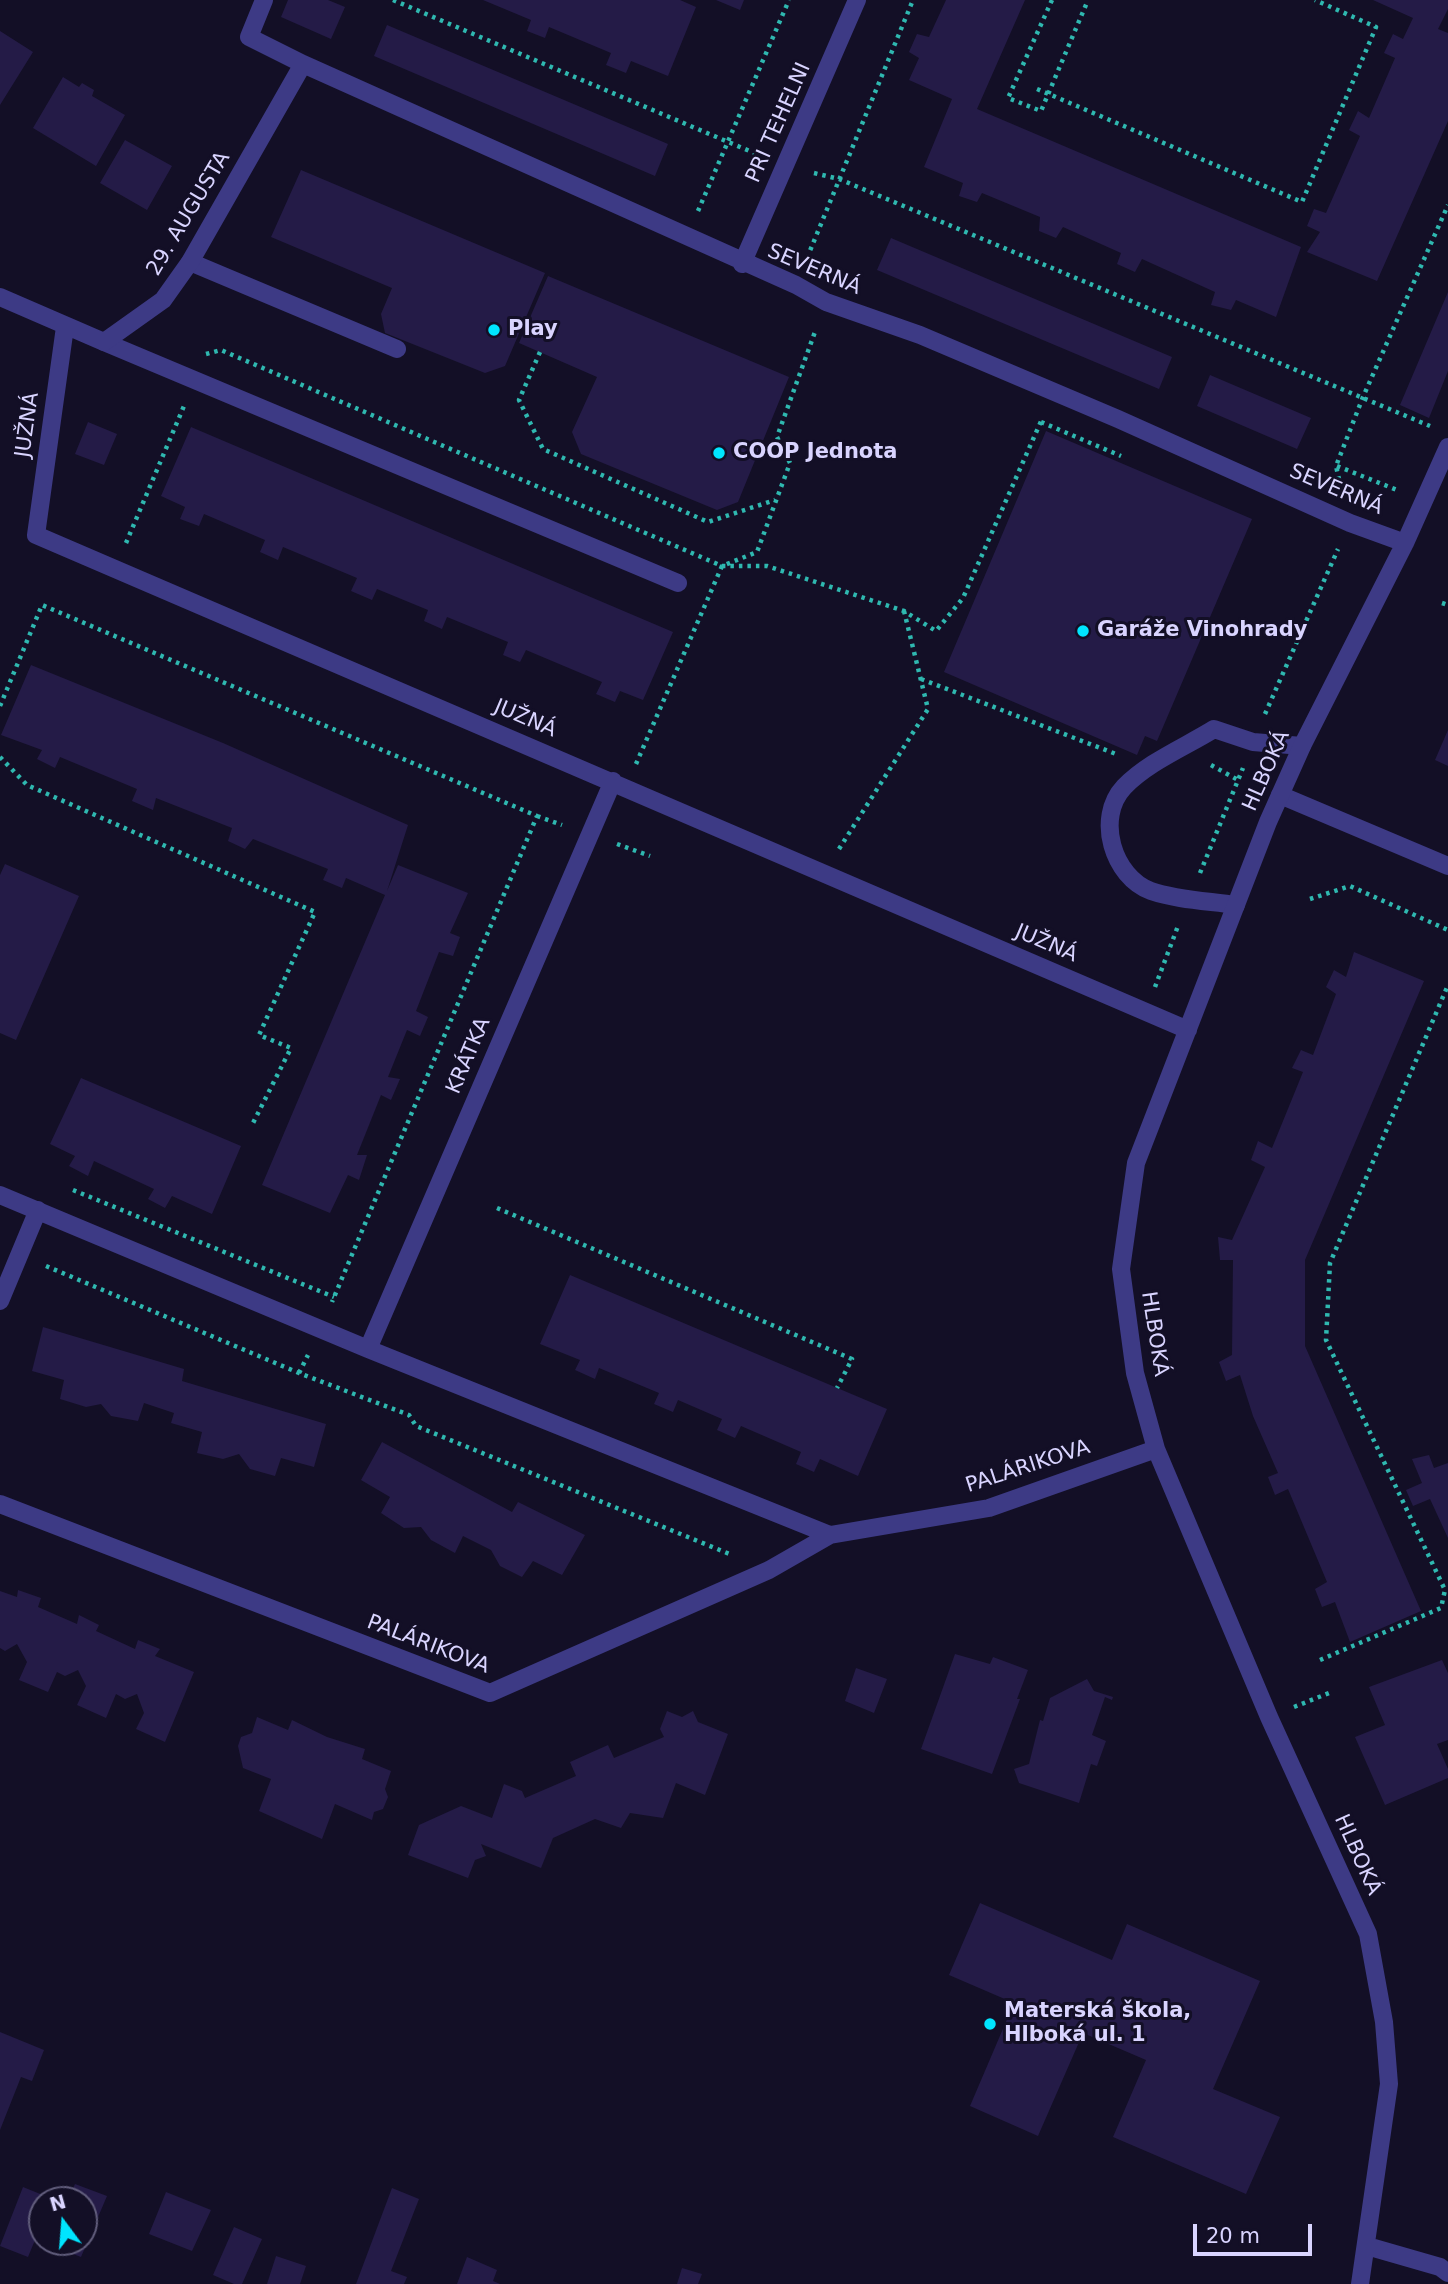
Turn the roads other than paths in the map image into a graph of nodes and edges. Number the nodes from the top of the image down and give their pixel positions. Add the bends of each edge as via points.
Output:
1 (264, 0) edge
2 (857, 0) edge
3 (303, 64) junction
4 (190, 262) junction
5 (742, 264) junction
6 (0, 297) edge
7 (65, 327) junction
8 (104, 342) junction
9 (397, 349) dead end
10 (1448, 447) edge
11 (1405, 543) junction
12 (678, 583) dead end
13 (1303, 746) junction
14 (619, 784) junction
15 (1280, 795) junction
16 (1448, 866) edge
17 (1236, 905) junction
18 (1188, 1030) junction
19 (0, 1195) edge
20 (38, 1210) junction
21 (0, 1301) edge
22 (368, 1349) junction
23 (1156, 1449) junction
24 (0, 1504) edge
25 (830, 1535) junction
26 (1367, 2246) junction
27 (1448, 2273) edge
28 (1360, 2284) edge

1 - 3 street, SEVERNÁ via 249,37
2 - 5 street, PRI TEHELNI
3 - 4 street, 29. AUGUSTA
3 - 5 street, SEVERNÁ
4 - 8 street, 29. AUGUSTA via 163,300
4 - 9 street
5 - 11 street, SEVERNÁ via 826,302 920,335
6 - 7 street
7 - 8 street
7 - 14 street, JUŽNÁ via 36,535
8 - 12 street
10 - 11 street, HLBOKÁ
11 - 13 street, HLBOKÁ
13 - 15 street, HLBOKÁ
13 - 17 street via 1254,742 1214,729 1147,769 1123,788 1111,809 1109,833 1115,854 1130,876 1150,891
14 - 18 street, JUŽNÁ
14 - 22 street, KRÁTKA
15 - 16 street
15 - 17 street, HLBOKÁ
17 - 18 street, HLBOKÁ
18 - 23 street, HLBOKÁ via 1136,1163 1121,1269 1135,1373
19 - 20 street
20 - 21 street
20 - 22 street
22 - 25 street
23 - 25 street, PALÁRIKOVA via 989,1508
23 - 26 street, HLBOKÁ via 1269,1717 1368,1934 1384,2022 1389,2084
24 - 25 street, PALÁRIKOVA via 490,1693 769,1570
26 - 27 street
26 - 28 street, HLBOKÁ

